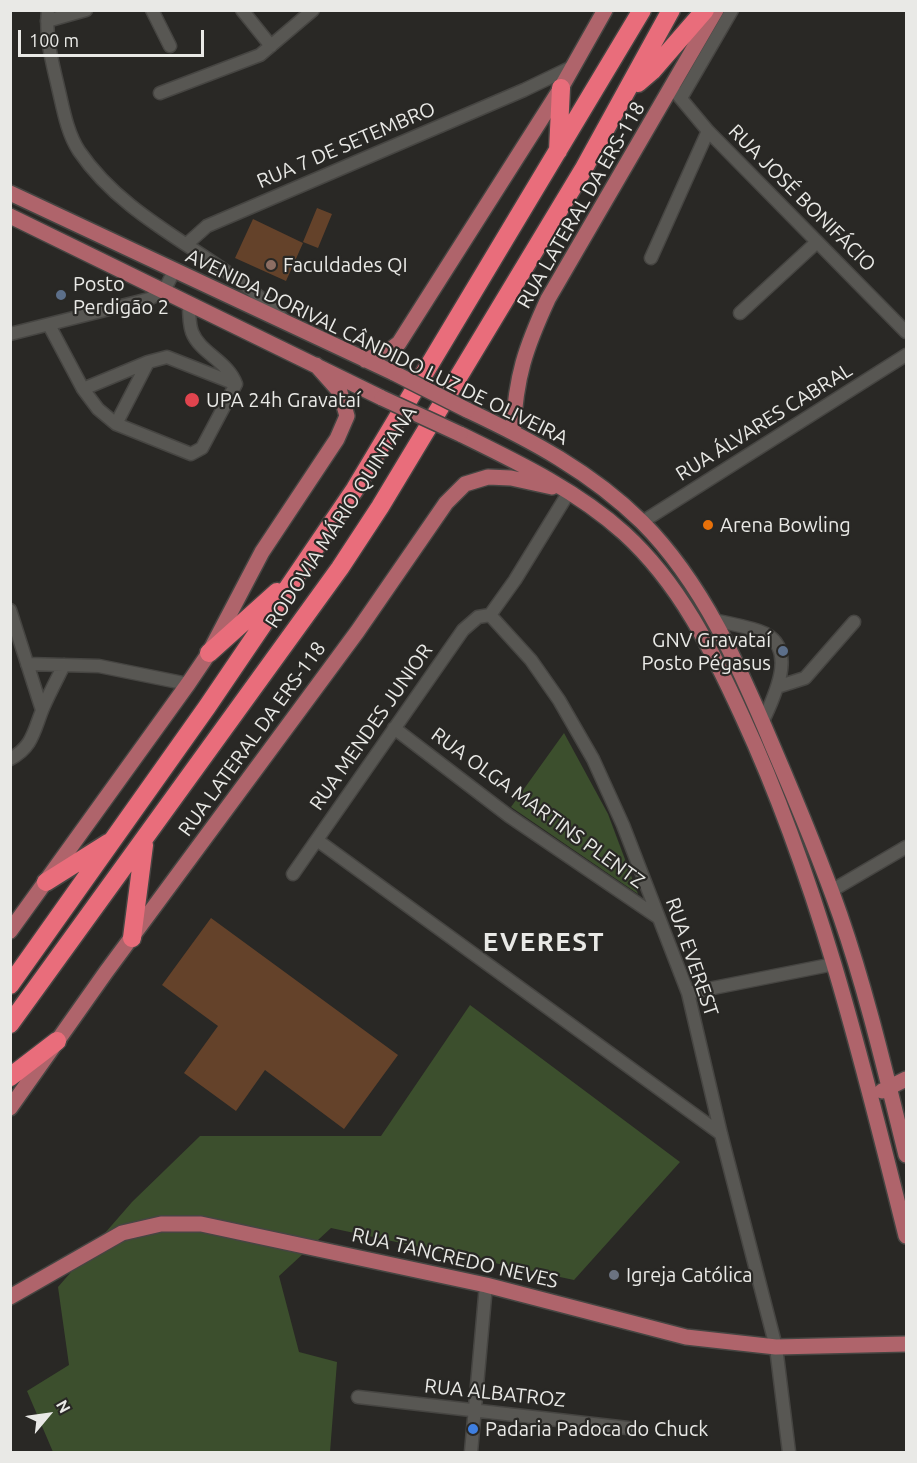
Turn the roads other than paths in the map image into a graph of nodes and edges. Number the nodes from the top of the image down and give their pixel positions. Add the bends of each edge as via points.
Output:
1 (86, 10) edge
2 (152, 10) edge
3 (242, 10) edge
4 (313, 10) edge
5 (642, 10) edge
6 (671, 10) edge
7 (705, 10) edge
8 (716, 10) edge
9 (732, 10) edge
10 (600, 13) edge
11 (47, 16) edge
12 (170, 46) dead end
13 (271, 46) junction
14 (574, 66) junction
15 (561, 88) junction
16 (524, 90) junction
17 (629, 90) junction
18 (160, 93) dead end
19 (677, 93) junction
20 (708, 131) junction
21 (558, 156) junction
22 (10, 194) edge
23 (10, 216) edge
24 (817, 242) junction
25 (188, 243) junction
26 (651, 258) dead end
27 (174, 271) junction
28 (164, 291) junction
29 (189, 303) junction
30 (740, 313) dead end
31 (287, 323) junction
32 (49, 324) junction
33 (906, 332) edge
34 (10, 334) edge
35 (906, 355) edge
36 (365, 360) junction
37 (148, 363) junction
38 (316, 365) junction
39 (236, 384) junction
40 (83, 389) junction
41 (116, 424) junction
42 (513, 431) junction
43 (569, 492) junction
44 (642, 522) junction
45 (296, 574) junction
46 (10, 610) edge
47 (490, 615) junction
48 (713, 620) junction
49 (854, 622) dead end
50 (209, 653) junction
51 (27, 664) junction
52 (64, 665) junction
53 (188, 684) junction
54 (780, 686) junction
55 (42, 710) junction
56 (762, 721) junction
57 (394, 728) junction
58 (10, 759) edge
59 (115, 839) junction
60 (317, 840) junction
61 (144, 841) junction
62 (906, 847) edge
63 (293, 874) dead end
64 (46, 882) junction
65 (831, 891) junction
66 (660, 919) junction
67 (10, 931) edge
68 (132, 938) junction
69 (834, 964) junction
70 (10, 985) edge
71 (688, 993) junction
72 (10, 1024) edge
73 (57, 1041) junction
74 (10, 1077) edge
75 (906, 1079) edge
76 (890, 1089) junction
77 (871, 1094) junction
78 (10, 1108) edge
79 (720, 1134) junction
80 (906, 1155) edge
81 (906, 1236) edge
82 (486, 1285) junction
83 (10, 1297) edge
84 (906, 1344) edge
85 (776, 1347) junction
86 (358, 1397) dead end
87 (475, 1411) junction
88 (628, 1428) dead end
89 (471, 1452) edge
90 (789, 1452) edge

1 - 11 street
2 - 12 street
3 - 13 street
4 - 13 street
5 - 21 highway, RODOVIA MÁRIO QUINTANA
6 - 17 highway, RODOVIA MÁRIO QUINTANA
7 - 17 highway via 652,71
8 - 19 main road, RUA LATERAL DA ERS-118
9 - 19 street
10 - 14 main road
11 - 25 street via 47,42 66,122 78,150 128,205
13 - 18 street via 248,62
14 - 15 main road
14 - 16 street, RUA 7 DE SETEMBRO
15 - 16 street, RUA 7 DE SETEMBRO
15 - 21 highway
15 - 36 main road via 399,343
16 - 25 street, RUA 7 DE SETEMBRO via 207,226
17 - 61 highway, RODOVIA MÁRIO QUINTANA via 380,507
19 - 20 street, RUA JOSÉ BONIFÁCIO
19 - 42 main road, RUA LATERAL DA ERS-118 via 548,298 527,344 515,387
20 - 24 street, RUA JOSÉ BONIFÁCIO
20 - 26 street
21 - 45 highway, RODOVIA MÁRIO QUINTANA via 355,489
22 - 27 main road, AVENIDA DORIVAL CÂNDIDO LUZ DE OLIVEIRA
23 - 28 main road
24 - 30 street
24 - 33 street, RUA JOSÉ BONIFÁCIO
25 - 31 street via 266,301
27 - 28 street
27 - 31 main road, AVENIDA DORIVAL CÂNDIDO LUZ DE OLIVEIRA
28 - 29 main road
28 - 32 street via 132,304
29 - 38 main road
29 - 39 street via 191,331 229,369
31 - 36 main road, AVENIDA DORIVAL CÂNDIDO LUZ DE OLIVEIRA
32 - 34 street
32 - 40 street
35 - 44 street, RUA ÁLVARES CABRAL
36 - 42 main road, AVENIDA DORIVAL CÂNDIDO LUZ DE OLIVEIRA, bridge
37 - 39 street via 166,357
37 - 40 street
37 - 41 street
38 - 43 main road, bridge via 534,470
38 - 50 main road via 340,392 347,416 337,439 262,552
39 - 41 street via 197,453 184,453
40 - 41 street
42 - 44 main road, AVENIDA DORIVAL CÂNDIDO LUZ DE OLIVEIRA via 594,481
43 - 47 street
43 - 68 main road, RUA LATERAL DA ERS-118 via 511,478 488,477 465,484 446,503 357,632
43 - 69 main road via 624,533 667,580 698,626 773,788 822,920
44 - 48 main road, AVENIDA DORIVAL CÂNDIDO LUZ DE OLIVEIRA via 681,569
45 - 50 highway
45 - 59 highway, RODOVIA MÁRIO QUINTANA
46 - 51 street
47 - 57 street, RUA MENDES JUNIOR via 478,617 463,630
47 - 66 street, RUA EVEREST via 531,660 593,759
48 - 54 street via 761,632 775,642 782,656
48 - 56 main road, AVENIDA DORIVAL CÂNDIDO LUZ DE OLIVEIRA
49 - 54 street via 805,678
50 - 53 main road
51 - 52 street
51 - 55 street
52 - 53 street via 128,670
52 - 55 street
53 - 64 main road
54 - 56 street
55 - 58 street via 33,740
56 - 65 main road, AVENIDA DORIVAL CÂNDIDO LUZ DE OLIVEIRA
57 - 60 street, RUA MENDES JUNIOR
57 - 66 street, RUA OLGA MARTINS PLENTZ via 509,816
59 - 64 highway
59 - 70 highway, RODOVIA MÁRIO QUINTANA
60 - 63 street, RUA MENDES JUNIOR
60 - 79 street
61 - 68 highway
61 - 72 highway, RODOVIA MÁRIO QUINTANA
62 - 65 street
64 - 67 main road
65 - 76 main road, AVENIDA DORIVAL CÂNDIDO LUZ DE OLIVEIRA
66 - 71 street, RUA EVEREST
68 - 73 main road, RUA LATERAL DA ERS-118
69 - 71 street
69 - 77 main road
71 - 79 street, RUA EVEREST
73 - 74 highway
73 - 78 main road, RUA LATERAL DA ERS-118
75 - 76 main road
76 - 77 main road
76 - 80 main road, AVENIDA DORIVAL CÂNDIDO LUZ DE OLIVEIRA
77 - 81 main road
79 - 85 street, RUA EVEREST
82 - 83 main road, RUA TANCREDO NEVES via 201,1224 160,1224 122,1233
82 - 85 main road, RUA TANCREDO NEVES via 686,1337
82 - 87 street
84 - 85 main road, RUA TANCREDO NEVES
85 - 90 street, RUA EVEREST
86 - 87 street, RUA ALBATROZ
87 - 88 street, RUA ALBATROZ
87 - 89 street

